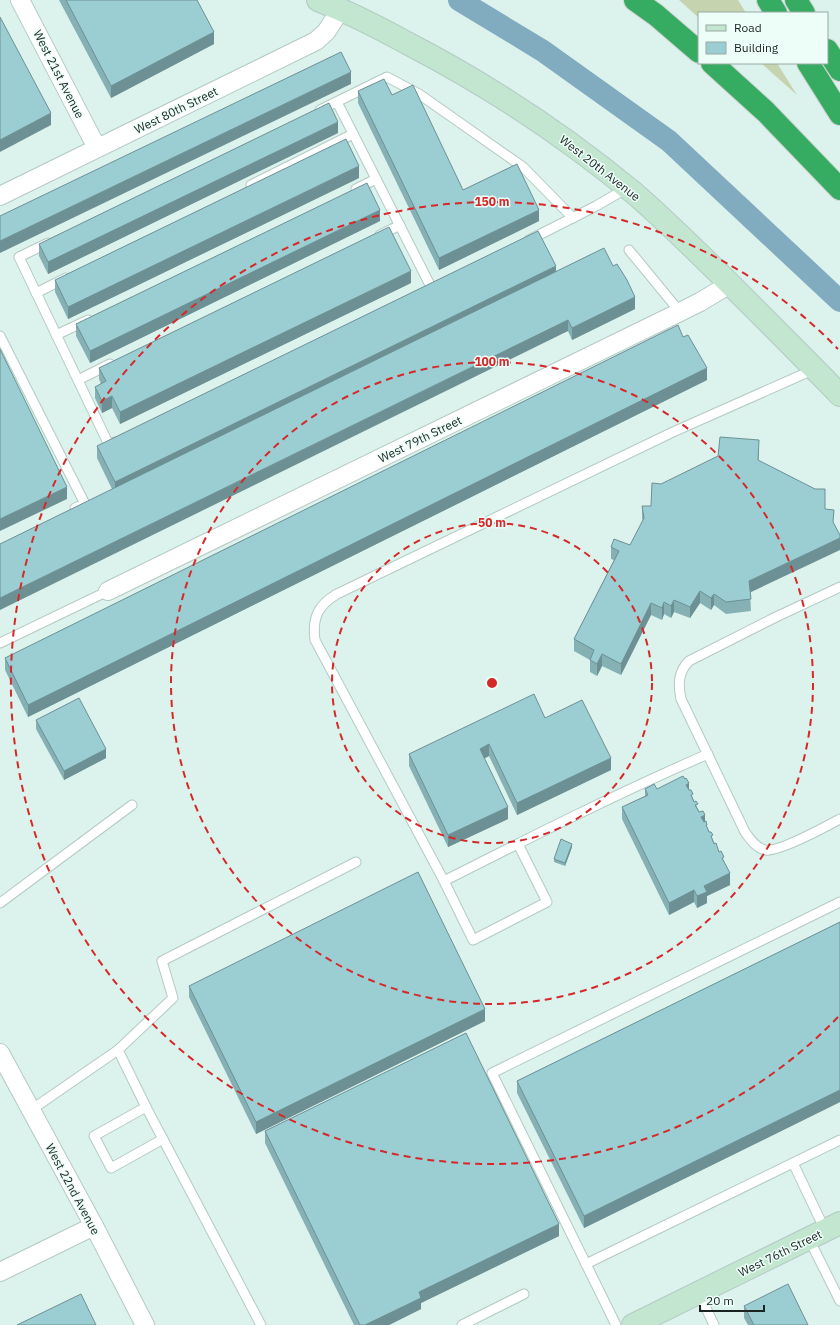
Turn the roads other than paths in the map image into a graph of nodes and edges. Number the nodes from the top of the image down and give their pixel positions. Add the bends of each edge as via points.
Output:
1 (20, 0) edge
2 (318, 0) edge
3 (635, 0) edge
4 (768, 0) edge
5 (796, 0) edge
6 (341, 9) junction
7 (775, 12) edge
8 (803, 12) edge
9 (698, 51) edge
10 (828, 52) edge
11 (713, 64) edge
12 (809, 64) edge
13 (840, 70) edge
14 (337, 102) junction
15 (840, 114) edge
16 (309, 115) edge
17 (353, 134) junction
18 (97, 148) junction
19 (376, 179) junction
20 (627, 188) junction
21 (840, 189) edge
22 (241, 190) edge
23 (348, 192) edge
24 (0, 196) edge
25 (573, 218) junction
26 (400, 226) junction
27 (371, 239) edge
28 (54, 240) edge
29 (520, 245) edge
30 (629, 250) dead end
31 (71, 275) edge
32 (730, 284) junction
33 (431, 287) edge
34 (36, 293) junction
35 (680, 312) junction
36 (99, 314) edge
37 (56, 335) junction
38 (0, 336) edge
39 (121, 359) edge
40 (815, 369) junction
41 (78, 380) junction
42 (840, 395) edge
43 (123, 438) edge
44 (63, 514) edge
45 (840, 587) edge
46 (108, 591) joint
47 (0, 643) edge
48 (708, 754) junction
49 (132, 806) dead end
50 (840, 819) edge
51 (518, 844) junction
52 (356, 862) dead end
53 (444, 881) junction
54 (840, 902) edge
55 (0, 903) edge
56 (118, 1050) junction
57 (0, 1053) edge
58 (146, 1107) junction
59 (31, 1110) junction
60 (163, 1139) junction
61 (840, 1140) edge
62 (793, 1163) junction
63 (94, 1226) junction
64 (825, 1231) edge
65 (586, 1264) junction
66 (0, 1272) edge
67 (699, 1293) junction
68 (524, 1294) dead end
69 (840, 1300) edge
70 (145, 1325) edge
71 (261, 1325) edge
72 (462, 1325) edge
73 (616, 1325) edge
74 (633, 1325) edge
75 (714, 1325) edge

1 - 18 street, West 21st Avenue
2 - 6 street, West 20th Avenue
3 - 9 highway
4 - 7 highway
5 - 8 highway
6 - 18 street, West 80th Street via 326,32 316,41
6 - 20 street, West 20th Avenue via 427,53 504,98 573,146
10 - 13 highway
11 - 21 highway via 766,112
12 - 15 highway
14 - 16 lane
14 - 17 lane
14 - 25 lane via 387,77 419,94 523,167
17 - 19 lane
17 - 22 lane
18 - 24 street, West 80th Street
19 - 23 lane
19 - 26 lane
20 - 25 lane
20 - 32 street, West 20th Avenue
25 - 29 lane
26 - 27 lane
26 - 33 lane
28 - 34 lane via 19,257
30 - 35 lane
31 - 34 lane
32 - 35 street, West 79th Street
32 - 40 street, West 20th Avenue
34 - 37 lane
35 - 46 street, West 79th Street
36 - 37 lane
37 - 41 lane
38 - 44 lane via 84,504
39 - 41 lane
40 - 42 street, West 20th Avenue
40 - 53 lane via 673,432 338,594 320,608 313,629 315,640
41 - 43 lane via 109,445
45 - 48 lane via 715,647 685,665 679,679 681,700
46 - 47 lane
48 - 50 lane via 745,832 760,848 777,849
48 - 51 lane
49 - 55 lane
51 - 53 lane
51 - 53 lane via 547,902 473,940
52 - 56 lane via 162,961 173,998
54 - 65 lane via 492,1073
56 - 58 lane
56 - 59 lane
57 - 59 street, West 22nd Avenue
58 - 60 lane
58 - 60 lane via 94,1136 111,1168
59 - 63 street, West 22nd Avenue
60 - 71 lane
61 - 62 lane
62 - 64 lane
62 - 65 lane
63 - 66 street
63 - 70 street, West 22nd Avenue
64 - 67 street, West 76th Street
64 - 69 lane
65 - 73 lane
67 - 74 street, West 76th Street
67 - 75 lane
68 - 72 lane

